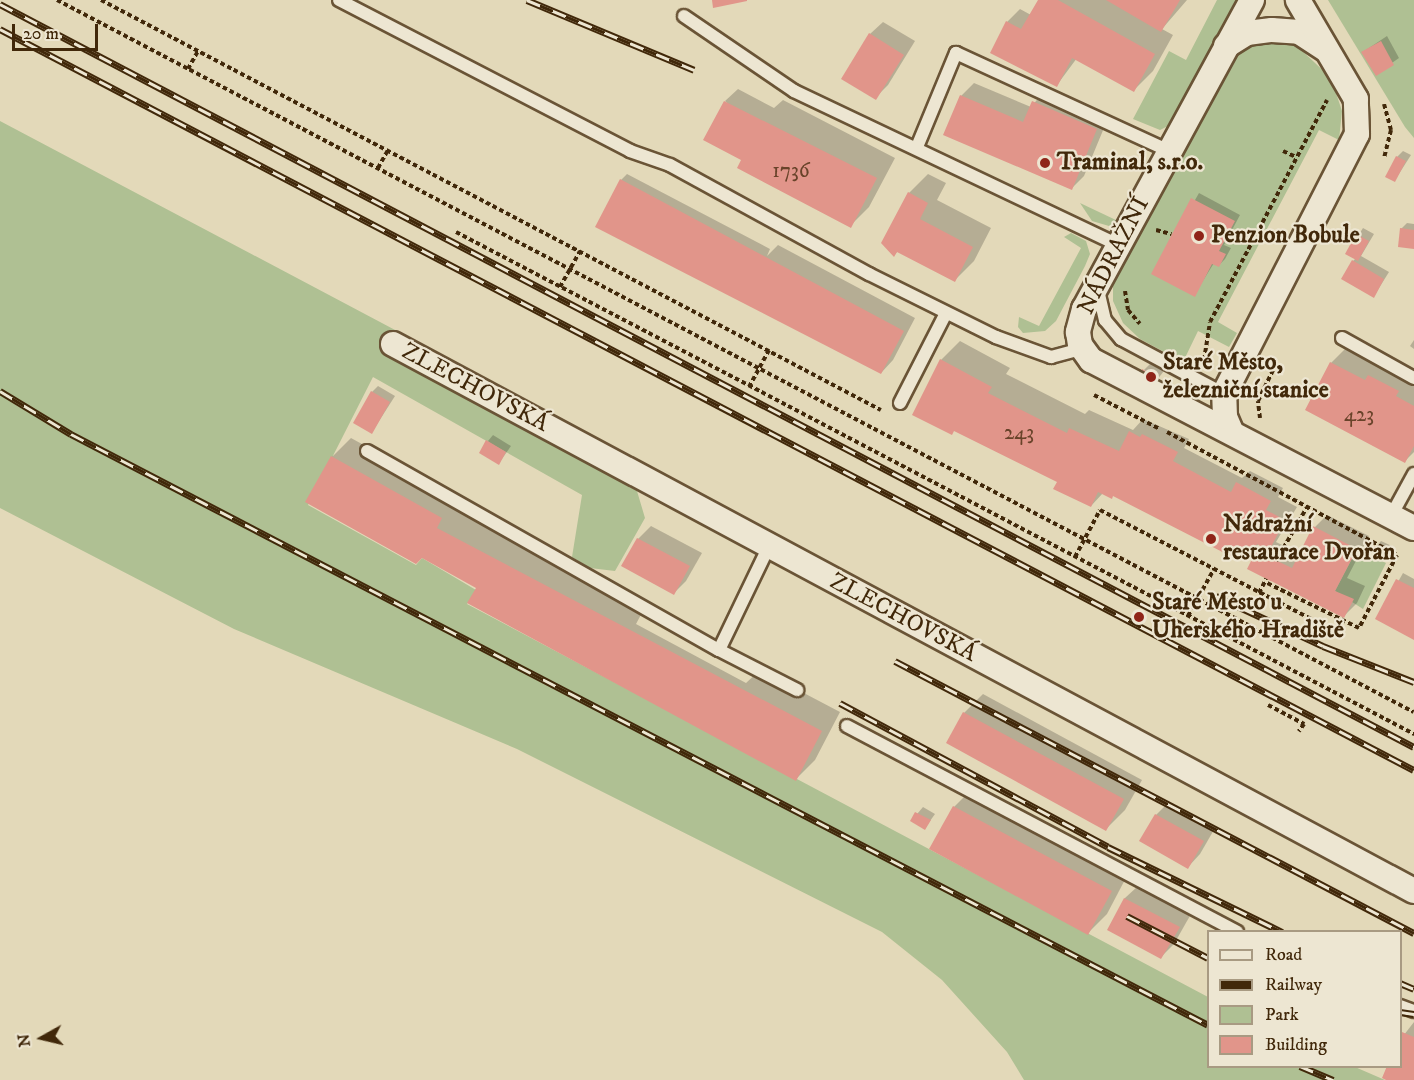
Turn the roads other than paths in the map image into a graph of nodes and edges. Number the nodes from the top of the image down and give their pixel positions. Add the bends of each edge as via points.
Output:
1 (339, 0) edge
2 (1252, 0) edge
3 (1298, 0) edge
4 (684, 16) dead end
5 (1226, 46) junction
6 (1329, 53) junction
7 (917, 147) junction
8 (1169, 151) junction
9 (1118, 245) junction
10 (1098, 283) junction
11 (946, 313) junction
12 (1342, 338) dead end
13 (393, 344) dead end
14 (1081, 349) junction
15 (1414, 378) edge
16 (1229, 383) junction
17 (900, 403) road end
18 (1231, 431) junction
19 (367, 451) dead end
20 (1414, 474) edge
21 (1391, 516) junction
22 (1414, 528) edge
23 (769, 546) junction
24 (719, 650) junction
25 (797, 690) dead end
26 (847, 726) dead end
27 (1414, 891) edge
28 (1233, 930) edge

1 - 11 lane via 630,151 670,165
2 - 5 street, NÁDRAŽNÍ
3 - 6 street
4 - 7 lane via 794,91
5 - 6 street via 1255,31 1286,30 1305,35
5 - 8 street, NÁDRAŽNÍ
6 - 16 street via 1346,78 1358,107 1355,140
7 - 8 lane via 956,53
7 - 9 lane
8 - 9 street, NÁDRAŽNÍ
9 - 10 street, NÁDRAŽNÍ
10 - 14 street, NÁDRAŽNÍ via 1080,319
10 - 16 lane via 1105,320 1121,339
11 - 14 lane via 1042,356 1058,358
11 - 17 lane
12 - 15 lane
13 - 23 street, ZLECHOVSKÁ
14 - 18 street, NÁDRAŽNÍ via 1091,360
16 - 18 street via 1225,417
18 - 21 street, NÁDRAŽNÍ
19 - 24 lane
20 - 21 lane
21 - 22 street, NÁDRAŽNÍ
23 - 24 lane
23 - 27 street, ZLECHOVSKÁ
24 - 25 lane
26 - 28 lane

